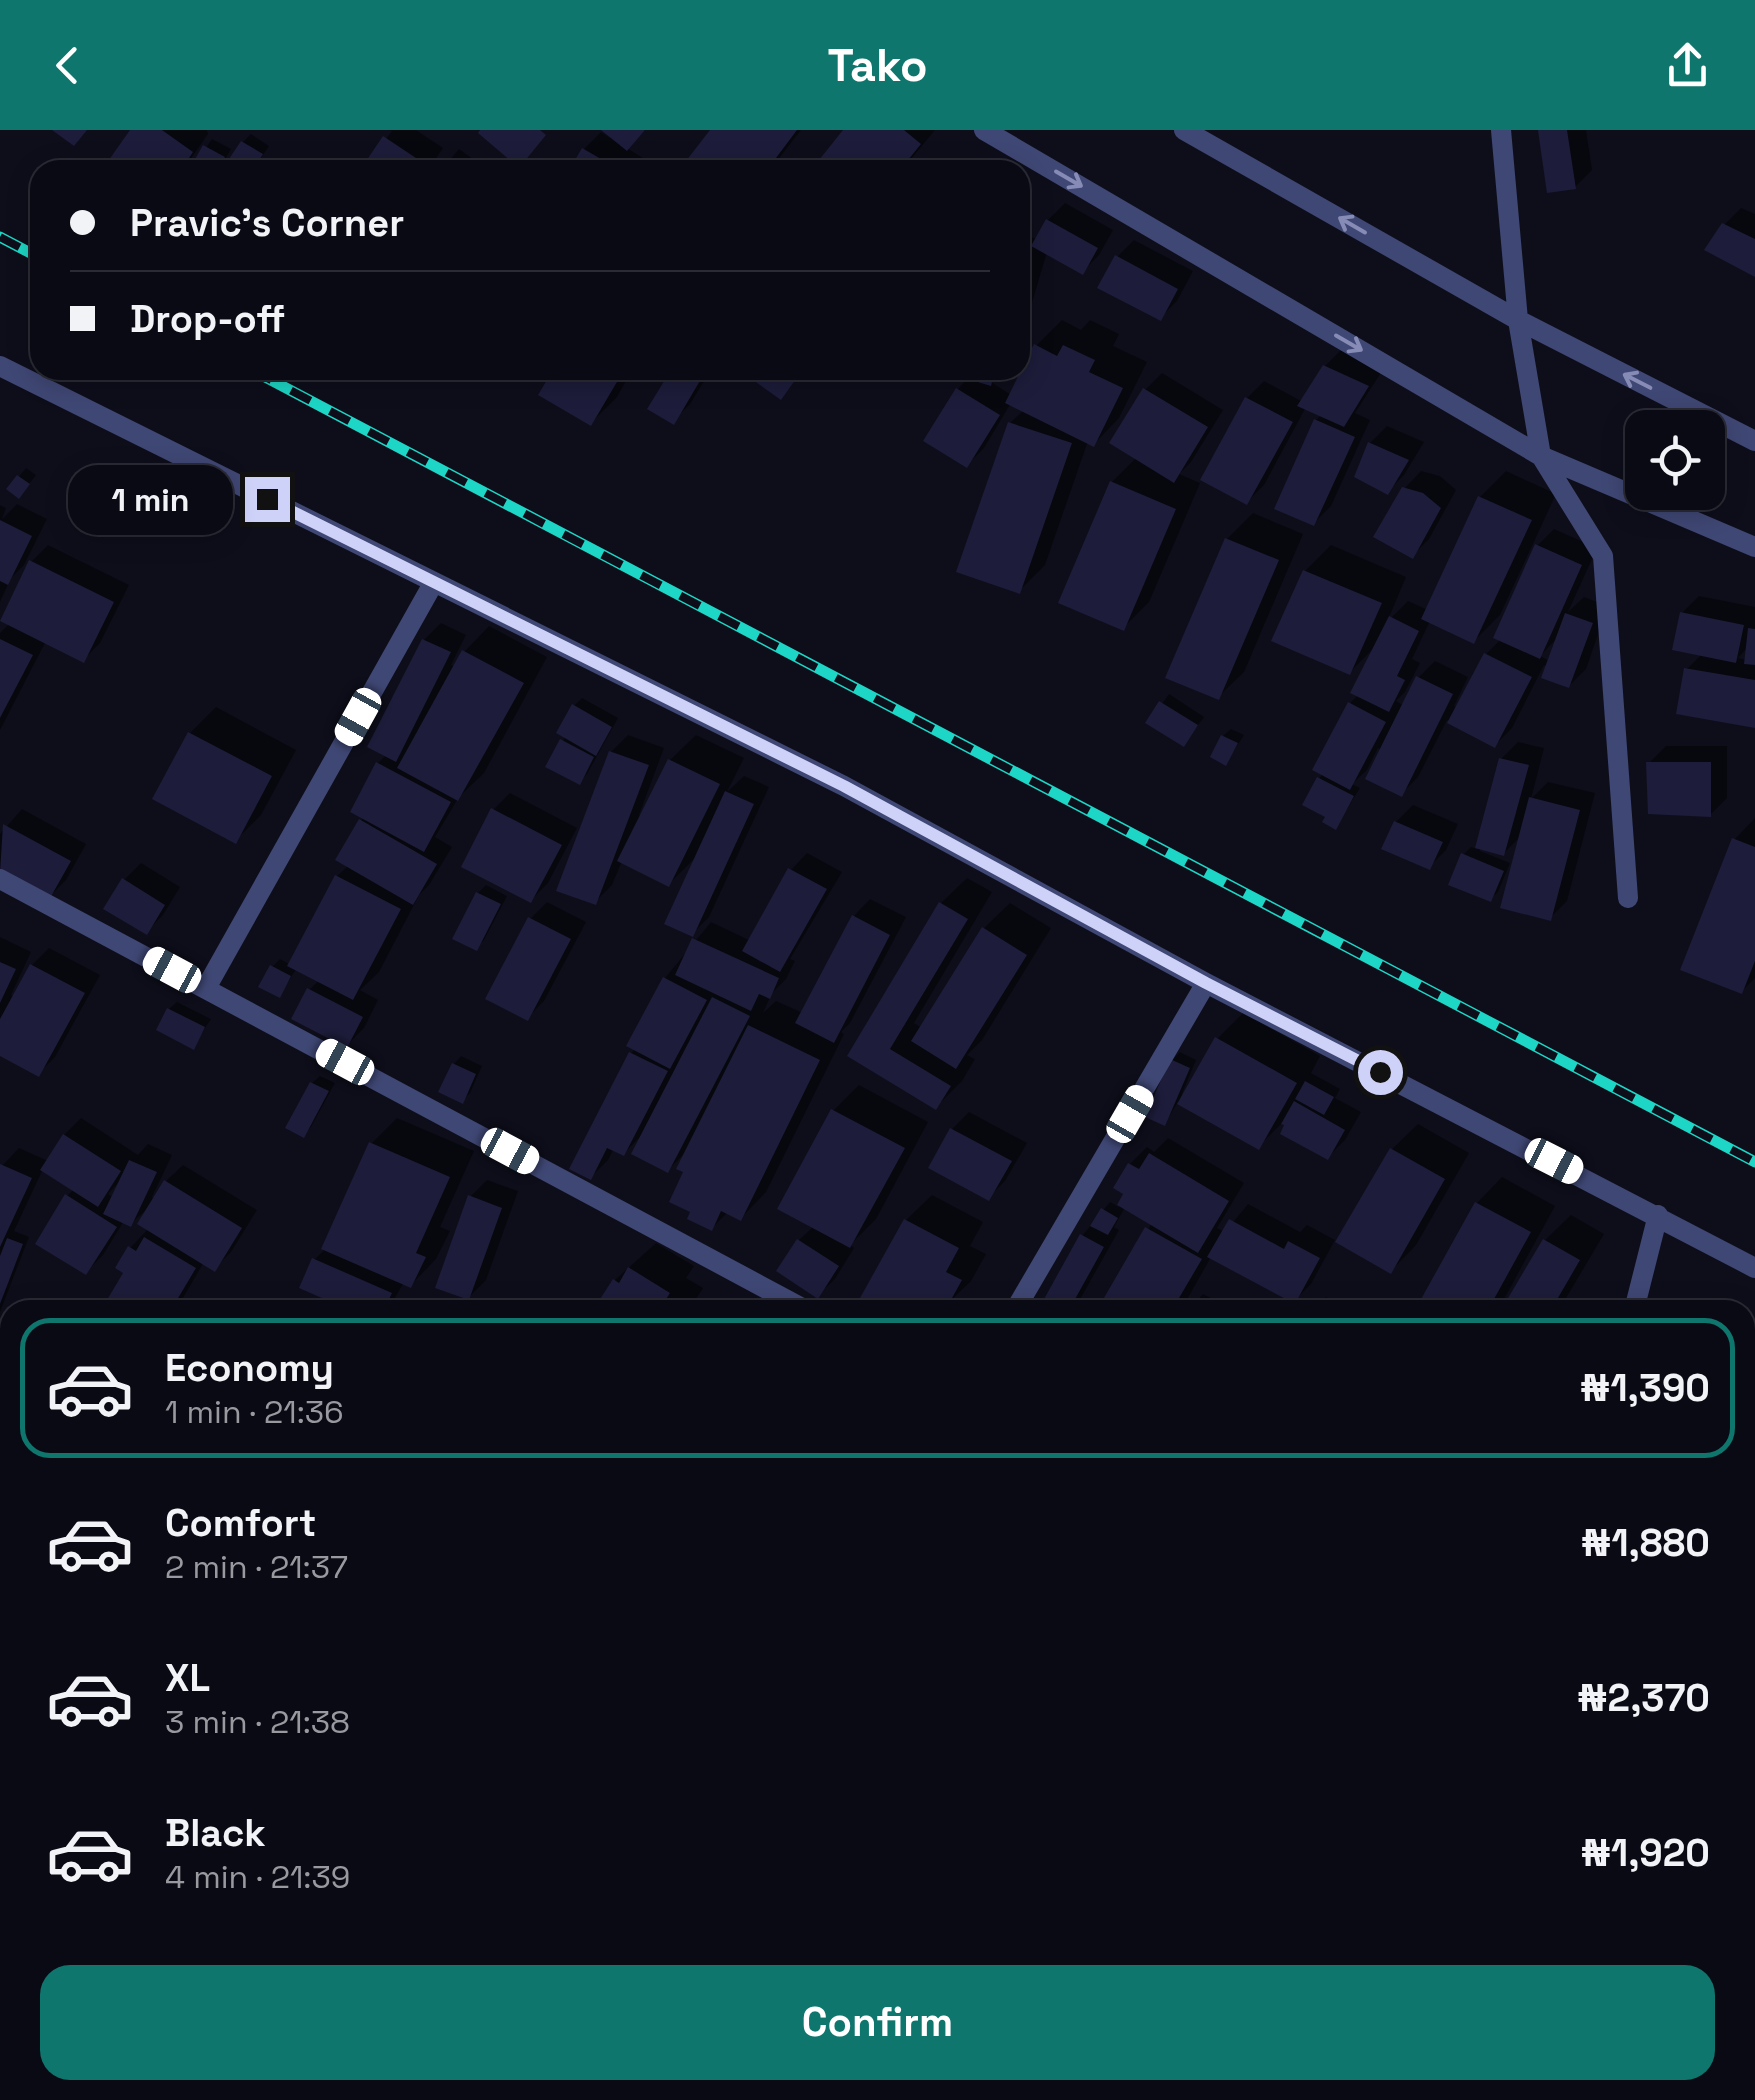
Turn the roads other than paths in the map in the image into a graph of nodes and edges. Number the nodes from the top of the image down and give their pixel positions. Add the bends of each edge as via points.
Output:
1 (984, 130) edge
2 (1184, 130) edge
3 (1502, 130) edge
4 (1518, 320) junction
5 (0, 366) edge
6 (1755, 441) edge
7 (1541, 456) junction
8 (1755, 547) edge
9 (434, 582) junction
10 (0, 879) edge
11 (1628, 898) dead end
12 (1206, 983) junction
13 (206, 988) junction
14 (1658, 1214) junction
15 (1755, 1268) edge
16 (787, 1300) edge
17 (1021, 1300) edge
18 (1636, 1300) edge

1 -> 7 street
4 -> 2 street
3 - 4 street
6 -> 4 street
4 - 7 street
5 - 9 street
7 - 8 street
7 - 11 street via 1603,556
9 - 12 street via 844,786
9 - 13 street
10 - 13 street
12 - 14 street
12 - 17 street
13 - 16 street
14 - 15 street
14 - 18 street

